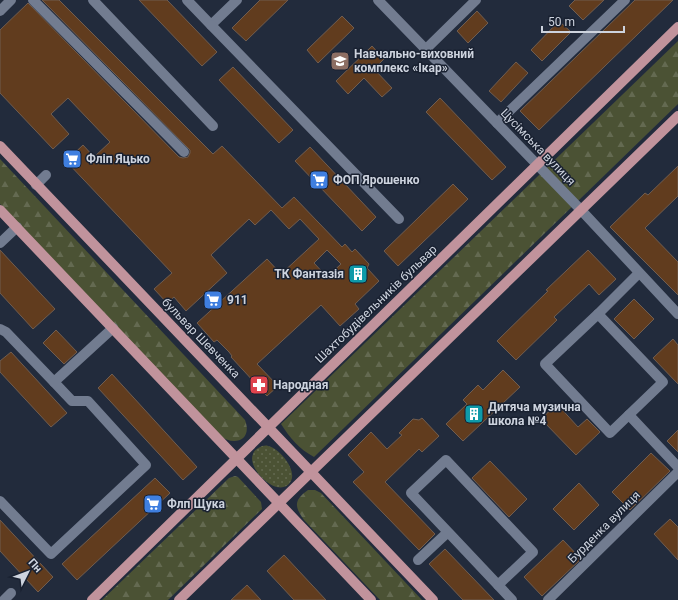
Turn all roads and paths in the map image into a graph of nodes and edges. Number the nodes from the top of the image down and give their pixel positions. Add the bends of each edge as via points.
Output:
1 (11, 0) edge
2 (33, 0) edge
3 (93, 0) edge
4 (187, 0) edge
5 (237, 0) edge
6 (378, 0) edge
7 (476, 0) edge
8 (625, 0) edge
9 (0, 11) edge
10 (211, 25) junction
11 (678, 27) edge
12 (426, 49) junction
13 (678, 116) edge
14 (497, 123) junction
15 (213, 126) dead end
16 (0, 146) edge
17 (184, 152) dead end
18 (536, 164) junction
19 (46, 175) dead end
20 (36, 185) junction
21 (0, 210) edge
22 (581, 210) junction
23 (399, 219) dead end
24 (17, 227) junction
25 (0, 243) edge
26 (639, 273) junction
27 (598, 314) junction
28 (678, 314) edge
29 (113, 328) junction
30 (0, 330) edge
31 (54, 382) junction
32 (629, 415) junction
33 (268, 427) junction
34 (236, 458) junction
35 (678, 467) edge
36 (311, 472) junction
37 (678, 472) edge
38 (0, 501) edge
39 (279, 504) junction
40 (448, 532) junction
41 (418, 560) dead end
42 (498, 585) junction
43 (552, 599) edge
44 (92, 600) edge
45 (179, 600) edge
46 (371, 600) edge
47 (433, 600) edge
48 (512, 600) edge

1 - 9 street
2 - 17 street
3 - 15 street
4 - 10 street
5 - 10 street
6 - 12 street, Цусімська вулиця
7 - 12 street
8 - 14 street
10 - 23 street
11 - 18 main road, Шахтобудівельників бульвар
12 - 14 street, Цусімська вулиця
13 - 22 main road
14 - 18 street, Цусімська вулиця
16 - 20 main road, бульвар Шевченка
18 - 22 street, Цусімська вулиця
18 - 33 main road, Шахтобудівельників бульвар
19 - 20 street
20 - 33 main road, бульвар Шевченка
21 - 24 main road
22 - 26 street, Цусімська вулиця
22 - 36 main road
24 - 25 street
24 - 29 main road
26 - 27 street
26 - 28 street, Цусімська вулиця
27 - 32 street via 663,382
27 - 32 street via 545,364 610,433
29 - 31 street
29 - 34 main road
30 - 31 street via 6,332
31 - 38 street via 72,401 88,400 146,464 51,554
32 - 35 street
33 - 34 main road, Шахтобудівельників бульвар
33 - 36 main road, бульвар Шевченка
34 - 39 main road
34 - 44 main road, Шахтобудівельників бульвар
36 - 39 main road
36 - 47 main road, бульвар Шевченка
37 - 43 street, Бурденка вулиця
39 - 45 main road
39 - 46 main road
40 - 41 street
40 - 42 street
40 - 42 street via 412,493 446,460 533,552
42 - 48 street

